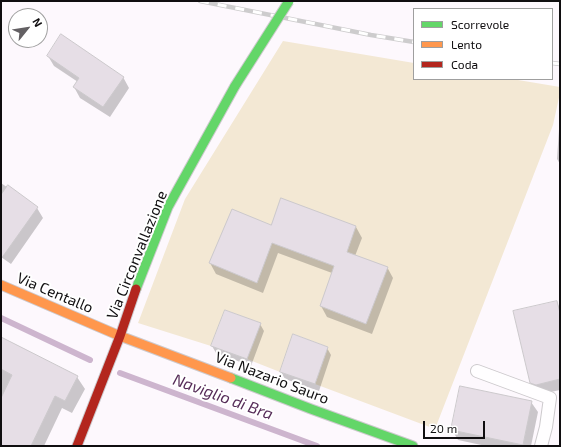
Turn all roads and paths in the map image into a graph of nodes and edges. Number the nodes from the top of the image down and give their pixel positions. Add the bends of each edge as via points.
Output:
1 (289, 1) edge
2 (1, 285) edge
3 (120, 336) junction
4 (477, 371) dead end
5 (555, 395) edge
6 (77, 446) edge
7 (414, 446) edge
8 (541, 446) edge

1 - 3 main road, Via Circonvallazione, bridge via 235,86 168,207
2 - 3 main road, Via Centallo
3 - 6 main road, Via Circonvallazione
3 - 7 main road, Via Nazario Sauro
4 - 5 lane
5 - 8 lane

